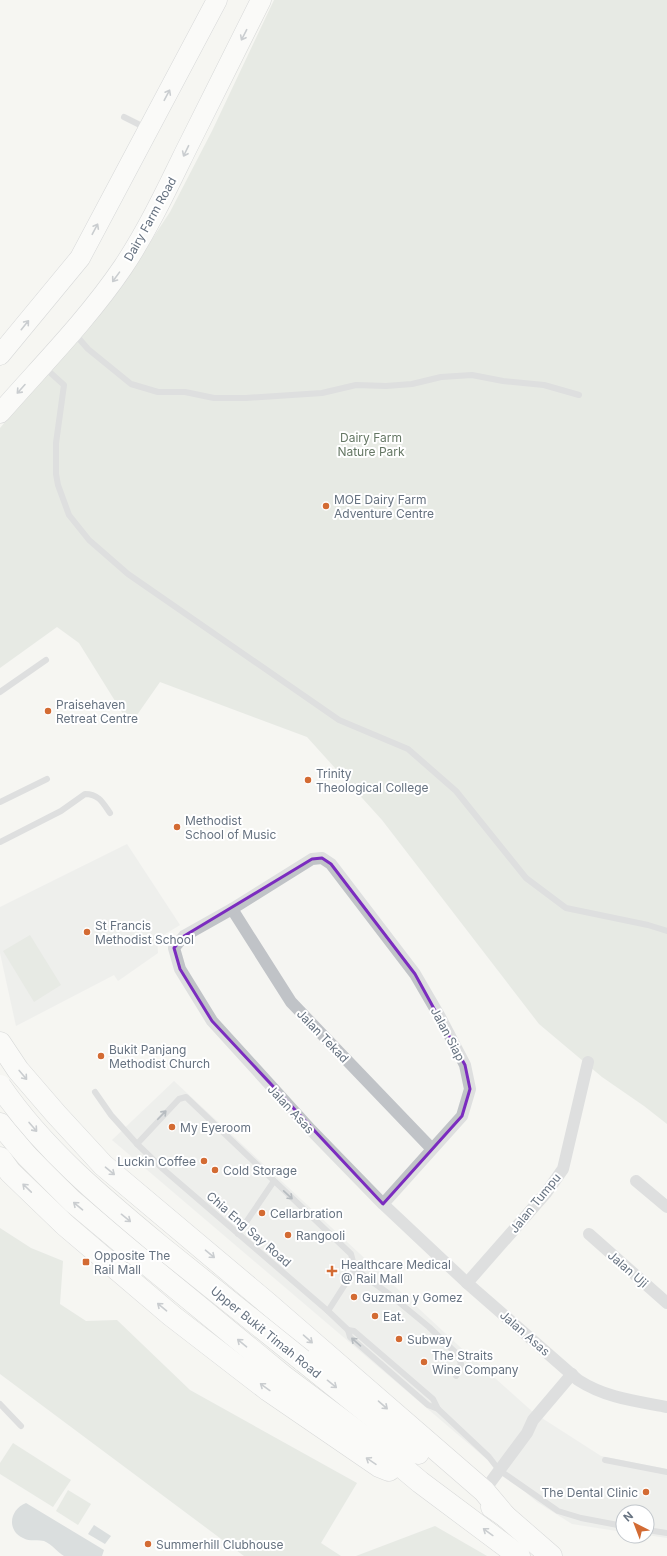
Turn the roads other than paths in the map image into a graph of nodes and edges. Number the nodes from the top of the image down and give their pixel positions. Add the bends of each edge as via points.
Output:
1 (217, 0) edge
2 (262, 0) edge
3 (124, 117) dead end
4 (149, 130) junction
5 (73, 332) junction
6 (0, 355) edge
7 (43, 366) junction
8 (579, 395) dead end
9 (0, 413) edge
10 (46, 660) dead end
11 (0, 692) edge
12 (47, 779) dead end
13 (0, 802) edge
14 (110, 813) dead end
15 (0, 842) edge
16 (331, 864) joint
17 (232, 909) junction
18 (667, 931) edge
19 (0, 1043) edge
20 (588, 1062) dead end
21 (0, 1086) edge
22 (95, 1092) dead end
23 (0, 1124) edge
24 (136, 1144) junction
25 (432, 1149) junction
26 (0, 1158) edge
27 (274, 1181) junction
28 (636, 1181) dead end
29 (382, 1204) junction
30 (667, 1207) edge
31 (238, 1234) junction
32 (589, 1234) dead end
33 (355, 1269) junction
34 (467, 1283) junction
35 (667, 1303) edge
36 (328, 1311) junction
37 (456, 1376) dead end
38 (575, 1377) junction
39 (0, 1404) edge
40 (667, 1407) edge
41 (21, 1426) dead end
42 (605, 1460) dead end
43 (499, 1470) junction
44 (667, 1472) edge
45 (420, 1482) junction
46 (484, 1491) junction
47 (505, 1516) junction
48 (615, 1524) edge
49 (655, 1531) edge
50 (667, 1533) edge
51 (519, 1556) edge
52 (552, 1556) edge

4 -> 1 main road
2 -> 5 main road, Dairy Farm Road via 124,266
3 - 4 lane
6 -> 4 main road via 80,258
5 - 7 main road, Dairy Farm Road
5 - 8 lane via 88,349 131,384 158,392 185,392 214,398 322,394 356,385 412,384 441,377 472,375 544,385
7 -> 9 main road, Dairy Farm Road
7 - 18 lane via 64,385 56,443 58,485 69,515 89,540 128,574 339,720 408,749 456,791 526,878 566,908 648,924
10 - 11 lane
12 - 13 lane
14 - 15 lane via 100,798 85,794 61,811
16 - 17 street, Jalan Asas via 322,858 312,859
16 - 25 street, Jalan Siap via 416,974 465,1065 470,1089 462,1116
17 - 25 street, Jalan Tekad via 291,1002
17 - 29 street, Jalan Asas via 184,936 174,948 180,969 212,1022
19 -> 46 highway via 18,1070 51,1109 103,1164
20 - 34 street, Jalan Tumpu via 563,1169 546,1194
21 -> 47 highway, Upper Bukit Timah Road, bridge via 56,1154 100,1197 452,1481
22 - 24 lane, Chia Eng Say Road
45 -> 23 highway, Upper Bukit Timah Road via 283,1376 72,1201 27,1156
24 -> 27 lane via 179,1099 186,1097
24 - 31 lane, Chia Eng Say Road
25 - 29 street, Jalan Siap
45 -> 26 highway via 379,1466 229,1361 70,1230 10,1172
27 - 31 lane
27 -> 33 lane via 351,1254
28 - 30 street
29 - 34 street, Jalan Asas
31 - 36 lane, Chia Eng Say Road
32 - 35 street, Jalan Uji
33 - 36 lane
33 - 37 lane via 429,1327 458,1355 461,1364
34 - 38 street, Jalan Asas
36 - 43 lane, Chia Eng Say Road via 348,1330 350,1337 417,1396 438,1409
38 - 40 street, Jalan Asas via 592,1389 609,1396
38 - 43 street via 533,1420 528,1433
39 - 41 lane
42 - 44 lane
43 - 46 street
43 - 48 lane, Chia Eng Say Road via 558,1511
51 -> 45 highway, Upper Bukit Timah Road
46 - 47 highway
47 - 52 highway, Upper Bukit Timah Road
49 - 50 lane

